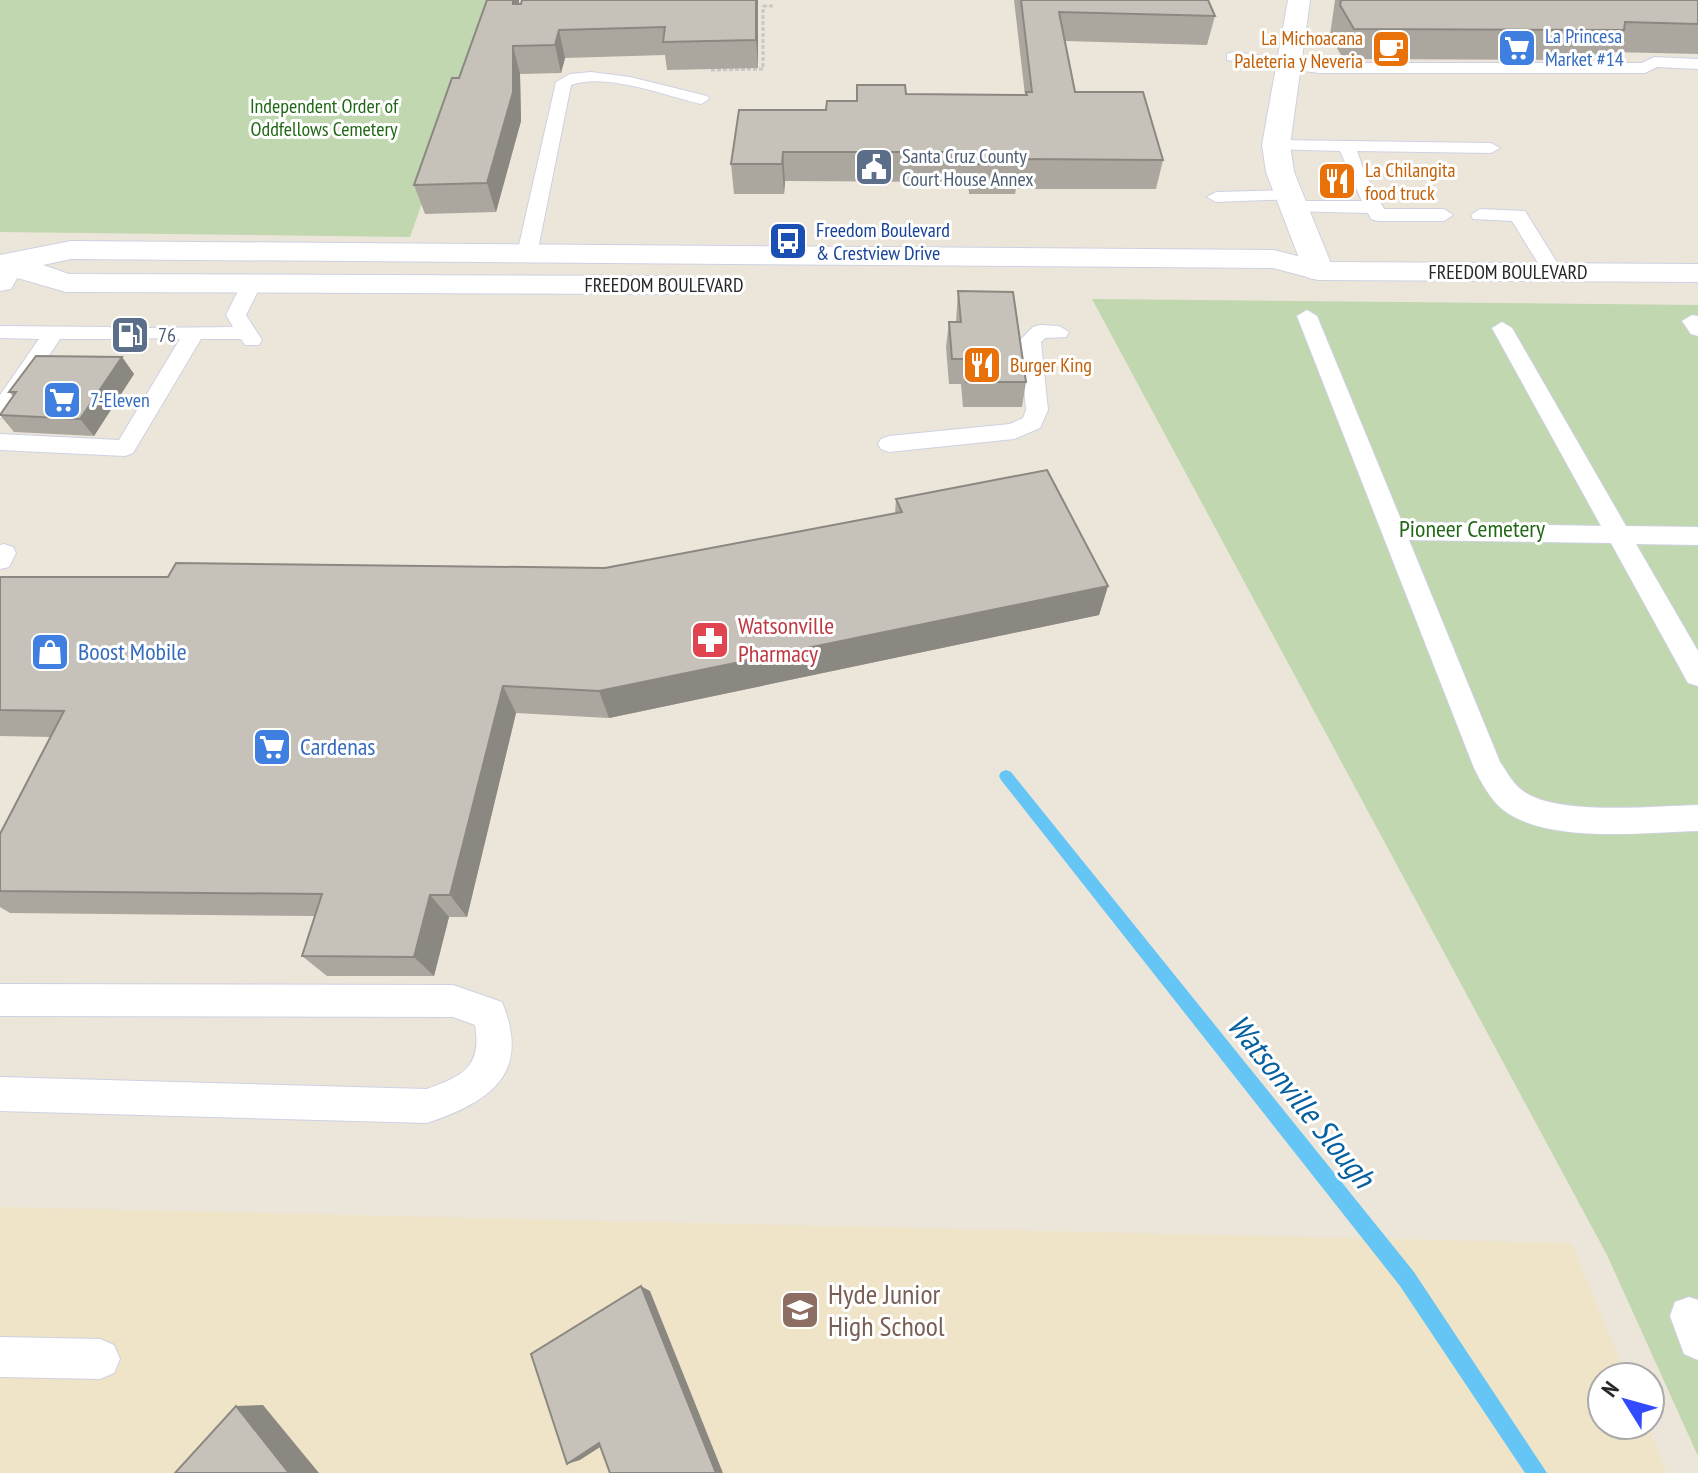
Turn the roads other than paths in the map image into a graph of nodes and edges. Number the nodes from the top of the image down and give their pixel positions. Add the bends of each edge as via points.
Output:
1 (1299, 0) edge
2 (1233, 57) dead end
3 (1288, 63) junction
4 (1698, 64) edge
5 (701, 99) dead end
6 (1276, 145) junction
7 (1347, 146) junction
8 (1491, 148) dead end
9 (1216, 197) dead end
10 (1290, 201) junction
11 (1374, 207) junction
12 (1444, 215) dead end
13 (1480, 215) dead end
14 (527, 254) junction
15 (3, 270) edge
16 (1319, 271) junction
17 (1553, 272) junction
18 (1698, 273) edge
19 (252, 283) junction
20 (890, 285) dead end
21 (699, 286) dead end
22 (1307, 316) dead end
23 (1502, 328) dead end
24 (0, 332) edge
25 (1059, 332) dead end
26 (54, 333) junction
27 (110, 333) dead end
28 (148, 333) dead end
29 (194, 333) junction
30 (0, 411) edge
31 (0, 442) edge
32 (889, 444) dead end
33 (1393, 531) junction
34 (1620, 535) junction
35 (1698, 536) edge
36 (1698, 675) edge
37 (1698, 818) edge
38 (0, 1000) edge
39 (0, 1094) edge
40 (1698, 1318) edge
41 (1698, 1340) edge
42 (0, 1357) edge
43 (100, 1359) dead end

1 - 3 main road
2 - 3 lane
3 - 4 lane via 1363,69
3 - 6 main road
5 - 14 lane via 590,75 564,82
6 - 7 lane
6 - 10 main road
7 - 8 lane
7 - 11 lane
9 - 10 lane
10 - 11 lane
10 - 16 main road
11 - 12 lane via 1378,215
13 - 17 lane via 1518,215
14 - 15 main road, FREEDOM BOULEVARD via 71,250
14 - 16 main road, FREEDOM BOULEVARD via 1274,259
15 - 19 main road, FREEDOM BOULEVARD via 66,283
16 - 17 main road, FREEDOM BOULEVARD
16 - 20 main road, FREEDOM BOULEVARD via 1282,285
17 - 18 main road, FREEDOM BOULEVARD
19 - 21 main road, FREEDOM BOULEVARD
19 - 29 lane via 236,315 249,336
22 - 33 lane
23 - 34 lane
24 - 26 lane
25 - 32 lane via 1040,331 1030,340 1037,410 1032,423 1014,431
26 - 27 lane
26 - 30 lane
28 - 29 lane
29 - 31 lane via 125,448
33 - 34 lane
33 - 37 lane via 1488,768 1508,795 1534,812 1560,818
34 - 35 lane
34 - 36 lane
38 - 39 lane via 453,1001 490,1014 496,1042 491,1068 467,1094 427,1106
40 - 41 lane via 1689,1316
42 - 43 lane

